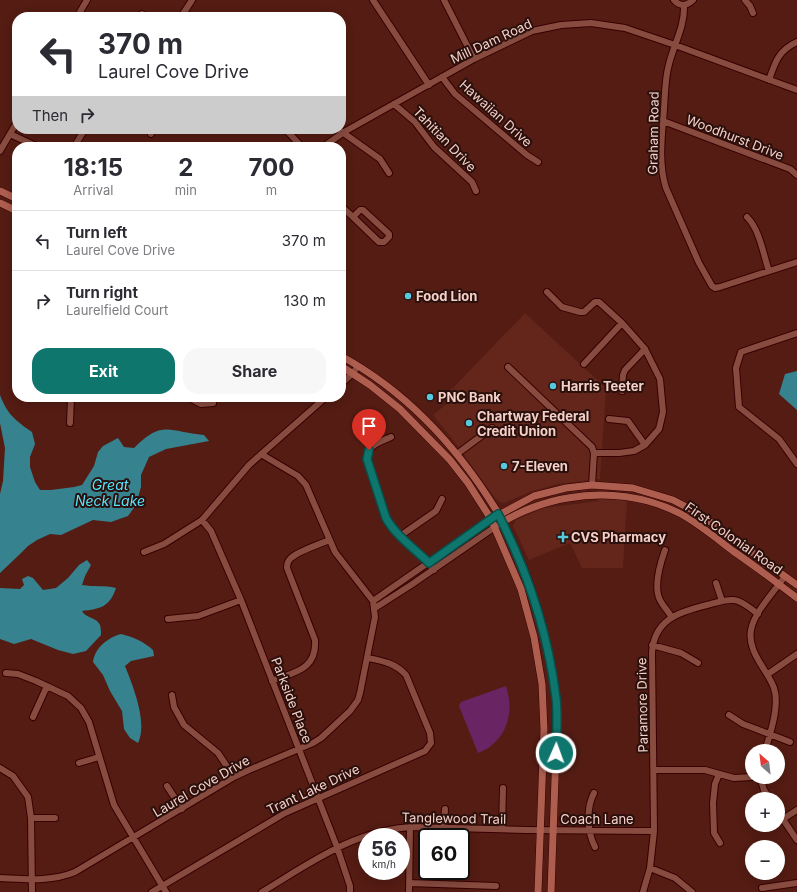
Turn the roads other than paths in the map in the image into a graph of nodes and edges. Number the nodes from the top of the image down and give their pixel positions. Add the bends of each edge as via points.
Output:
1 (87, 0) edge
2 (192, 0) edge
3 (373, 0) edge
4 (444, 0) edge
5 (674, 0) edge
6 (693, 0) edge
7 (745, 0) edge
8 (684, 5) junction
9 (80, 12) edge
10 (184, 12) edge
11 (753, 13) dead end
12 (797, 42) edge
13 (675, 45) junction
14 (474, 59) junction
15 (442, 77) junction
16 (769, 80) junction
17 (429, 85) junction
18 (797, 90) edge
19 (394, 104) junction
20 (663, 121) junction
21 (12, 131) edge
22 (346, 131) edge
23 (10, 134) junction
24 (290, 134) edge
25 (341, 134) edge
26 (346, 134) edge
27 (27, 142) edge
28 (297, 142) edge
29 (330, 142) edge
30 (0, 151) edge
31 (538, 162) dead end
32 (389, 173) dead end
33 (797, 175) edge
34 (0, 191) edge
35 (476, 191) dead end
36 (12, 197) edge
37 (0, 203) edge
38 (12, 209) edge
39 (346, 211) edge
40 (747, 217) dead end
41 (353, 218) junction
42 (797, 262) edge
43 (769, 271) junction
44 (547, 292) dead end
45 (622, 323) junction
46 (797, 334) edge
47 (646, 349) junction
48 (346, 359) edge
49 (584, 364) dead end
50 (358, 366) junction
51 (508, 366) dead end
52 (346, 369) edge
53 (353, 373) junction
54 (346, 379) edge
55 (622, 391) dead end
56 (72, 402) edge
57 (197, 402) edge
58 (320, 402) edge
59 (213, 403) dead end
60 (609, 419) dead end
61 (70, 423) dead end
62 (492, 428) dead end
63 (391, 437) dead end
64 (645, 445) junction
65 (594, 453) junction
66 (261, 454) junction
67 (457, 454) junction
68 (797, 464) edge
69 (592, 485) junction
70 (442, 499) dead end
71 (498, 514) junction
72 (491, 519) junction
73 (202, 520) junction
74 (503, 522) junction
75 (495, 527) junction
76 (400, 536) junction
77 (329, 540) junction
78 (665, 550) dead end
79 (144, 552) dead end
80 (429, 563) junction
81 (434, 570) junction
82 (785, 576) junction
83 (716, 583) dead end
84 (779, 584) junction
85 (797, 585) edge
86 (797, 598) edge
87 (242, 600) junction
88 (373, 601) junction
89 (722, 601) junction
90 (375, 608) junction
91 (758, 614) junction
92 (671, 616) junction
93 (168, 619) dead end
94 (652, 645) junction
95 (797, 654) edge
96 (368, 658) junction
97 (698, 663) dead end
98 (6, 673) dead end
99 (768, 674) junction
100 (272, 681) junction
101 (47, 686) junction
102 (172, 695) dead end
103 (729, 715) dead end
104 (33, 717) dead end
105 (770, 735) junction
106 (790, 742) dead end
107 (767, 744) edge
108 (299, 750) junction
109 (99, 757) junction
110 (79, 763) dead end
111 (0, 768) edge
112 (654, 770) junction
113 (719, 774) junction
114 (234, 777) junction
115 (745, 777) edge
116 (167, 786) dead end
117 (503, 788) dead end
118 (594, 793) dead end
119 (318, 797) junction
120 (182, 809) junction
121 (445, 809) dead end
122 (797, 810) edge
123 (31, 818) junction
124 (55, 818) dead end
125 (785, 818) edge
126 (785, 822) edge
127 (410, 827) junction
128 (444, 827) junction
129 (502, 829) junction
130 (540, 830) junction
131 (554, 830) junction
132 (589, 830) junction
133 (654, 831) junction
134 (133, 838) junction
135 (797, 840) edge
136 (720, 843) dead end
137 (337, 847) junction
138 (595, 847) dead end
139 (650, 868) junction
140 (0, 878) edge
141 (31, 879) junction
142 (409, 883) junction
143 (797, 883) edge
144 (496, 886) dead end
145 (762, 888) dead end
146 (164, 889) edge
147 (32, 892) edge
148 (152, 892) edge
149 (262, 892) edge
150 (350, 892) edge
151 (409, 892) edge
152 (538, 892) edge
153 (551, 892) edge
154 (643, 892) edge
155 (692, 892) edge

1 - 9 street
2 - 10 street
3 - 17 street
4 - 14 street
5 - 8 street
6 - 8 street
7 - 11 street
8 - 13 street, Graham Road via 684,20
12 - 16 street via 788,46 776,59
13 - 14 street, Mill Dam Road via 625,28 591,23 561,25 532,31
13 - 16 street, Mill Dam Road
13 - 20 street, Graham Road via 666,74
14 - 15 street, Mill Dam Road
15 - 17 street, Mill Dam Road
15 - 31 street, Hawaiian Drive via 455,94 526,155
16 - 18 street, Mill Dam Road
17 - 19 street, Mill Dam Road
19 - 22 street, Mill Dam Road
19 - 35 street, Tahitian Drive via 415,122 434,147 472,182
20 - 33 street, Woodhurst Drive via 790,169
20 - 43 street, Graham Road via 663,180 710,284 715,288 720,287
21 - 23 street
23 - 27 street
23 - 30 street
24 - 28 street
25 - 29 street, Mill Dam Road
26 - 32 street via 380,159
34 - 36 main road
37 - 38 main road
39 - 41 street
40 - 43 street via 758,236
41 - 41 street via 379,242 384,242 389,237 389,234 363,210
42 - 43 street
44 - 45 street via 562,307 580,312 599,302
45 - 47 street
45 - 49 street
46 - 68 street via 741,352 736,368 739,407 779,439
47 - 55 street via 625,370
47 - 64 street via 660,379 663,412 659,429
48 - 50 main road
50 - 53 street
50 - 67 main road via 405,400
51 - 65 street via 592,447
52 - 53 main road
53 - 54 street
53 - 72 main road via 400,409 438,447 468,483
56 - 61 street
57 - 59 street
58 - 66 street
60 - 64 street via 628,421
62 - 67 street
63 - 76 street via 373,446 367,459 386,518
64 - 65 street via 634,451
65 - 69 street
66 - 73 street via 238,476
66 - 77 street via 302,479 310,492
67 - 71 main road
69 - 71 main road, First Colonial Road via 534,496
69 - 82 main road, First Colonial Road via 633,488 673,500 698,513
70 - 76 street via 436,511
71 - 72 main road, First Colonial Road
71 - 74 main road
72 - 75 main road
72 - 80 street
73 - 79 street via 164,544
73 - 87 street, Parkside Place via 211,531
74 - 75 main road, First Colonial Road
74 - 84 main road, First Colonial Road via 545,503 576,496 619,496 643,500 670,509 698,525
74 - 131 main road via 532,590 544,631 556,698
75 - 81 street
75 - 130 main road via 521,589 534,637 542,684 544,730
76 - 80 street
77 - 88 street via 341,562
77 - 100 street via 296,554 288,563 287,568 315,640 315,648 314,655 306,667
78 - 92 street via 660,564 657,590 660,600
80 - 81 street
80 - 88 street
81 - 90 street
82 - 84 street
82 - 85 main road, First Colonial Road
83 - 89 street
84 - 86 main road, First Colonial Road
84 - 91 street
87 - 93 street via 198,616
87 - 100 street, Parkside Place
88 - 90 street, Laurel Cove Drive
89 - 91 street via 740,602
89 - 92 street via 684,610
90 - 96 street, Laurel Cove Drive
91 - 99 street via 751,630 750,643
92 - 94 street, Paramore Drive via 661,627
94 - 97 street via 681,654
94 - 112 street, Paramore Drive
95 - 99 street
96 - 108 street, Laurel Cove Drive via 360,693 354,705 321,738
96 - 119 street, Trant Lake Drive via 397,667 406,675 431,739 425,751
98 - 101 street via 18,674
99 - 105 street via 776,701
100 - 108 street, Parkside Place
101 - 104 street
101 - 109 street via 68,696 81,708 89,722
102 - 114 street via 174,707 184,725 218,753
103 - 105 street
105 - 106 street
105 - 107 street
108 - 114 street, Laurel Cove Drive
108 - 119 street, Parkside Place
109 - 110 street
109 - 134 street via 114,805
111 - 123 street via 13,776 28,797
112 - 113 street via 705,770
112 - 133 street, Paramore Drive
113 - 115 street via 734,778
113 - 136 street via 713,803 714,833
114 - 120 street, Laurel Cove Drive
116 - 120 street
117 - 129 street
118 - 132 street via 589,804
119 - 137 street, Parkside Place
119 - 146 street, Trant Lake Drive via 285,813
120 - 134 street, Laurel Cove Drive
121 - 128 street
122 - 125 street
123 - 124 street
123 - 141 street
126 - 135 street
127 - 128 street, Tanglewood Trail
127 - 137 street, Tanglewood Trail via 369,834
127 - 142 street
128 - 129 street, Tanglewood Trail
129 - 130 street, Tanglewood Trail
130 - 131 street, Coach Lane
130 - 152 main road
131 - 132 street, Coach Lane
131 - 153 main road
132 - 133 street, Coach Lane
132 - 138 street
133 - 139 street, Paramore Drive
134 - 141 street, Laurel Cove Drive via 75,872 54,878
134 - 146 street
137 - 149 street, Tanglewood Trail
137 - 150 street, Parkside Place
139 - 154 street, Paramore Drive
139 - 155 street via 675,878
140 - 141 street, Laurel Cove Drive
141 - 147 street
142 - 144 street
142 - 151 street
143 - 145 street
146 - 148 street, Trant Lake Drive

